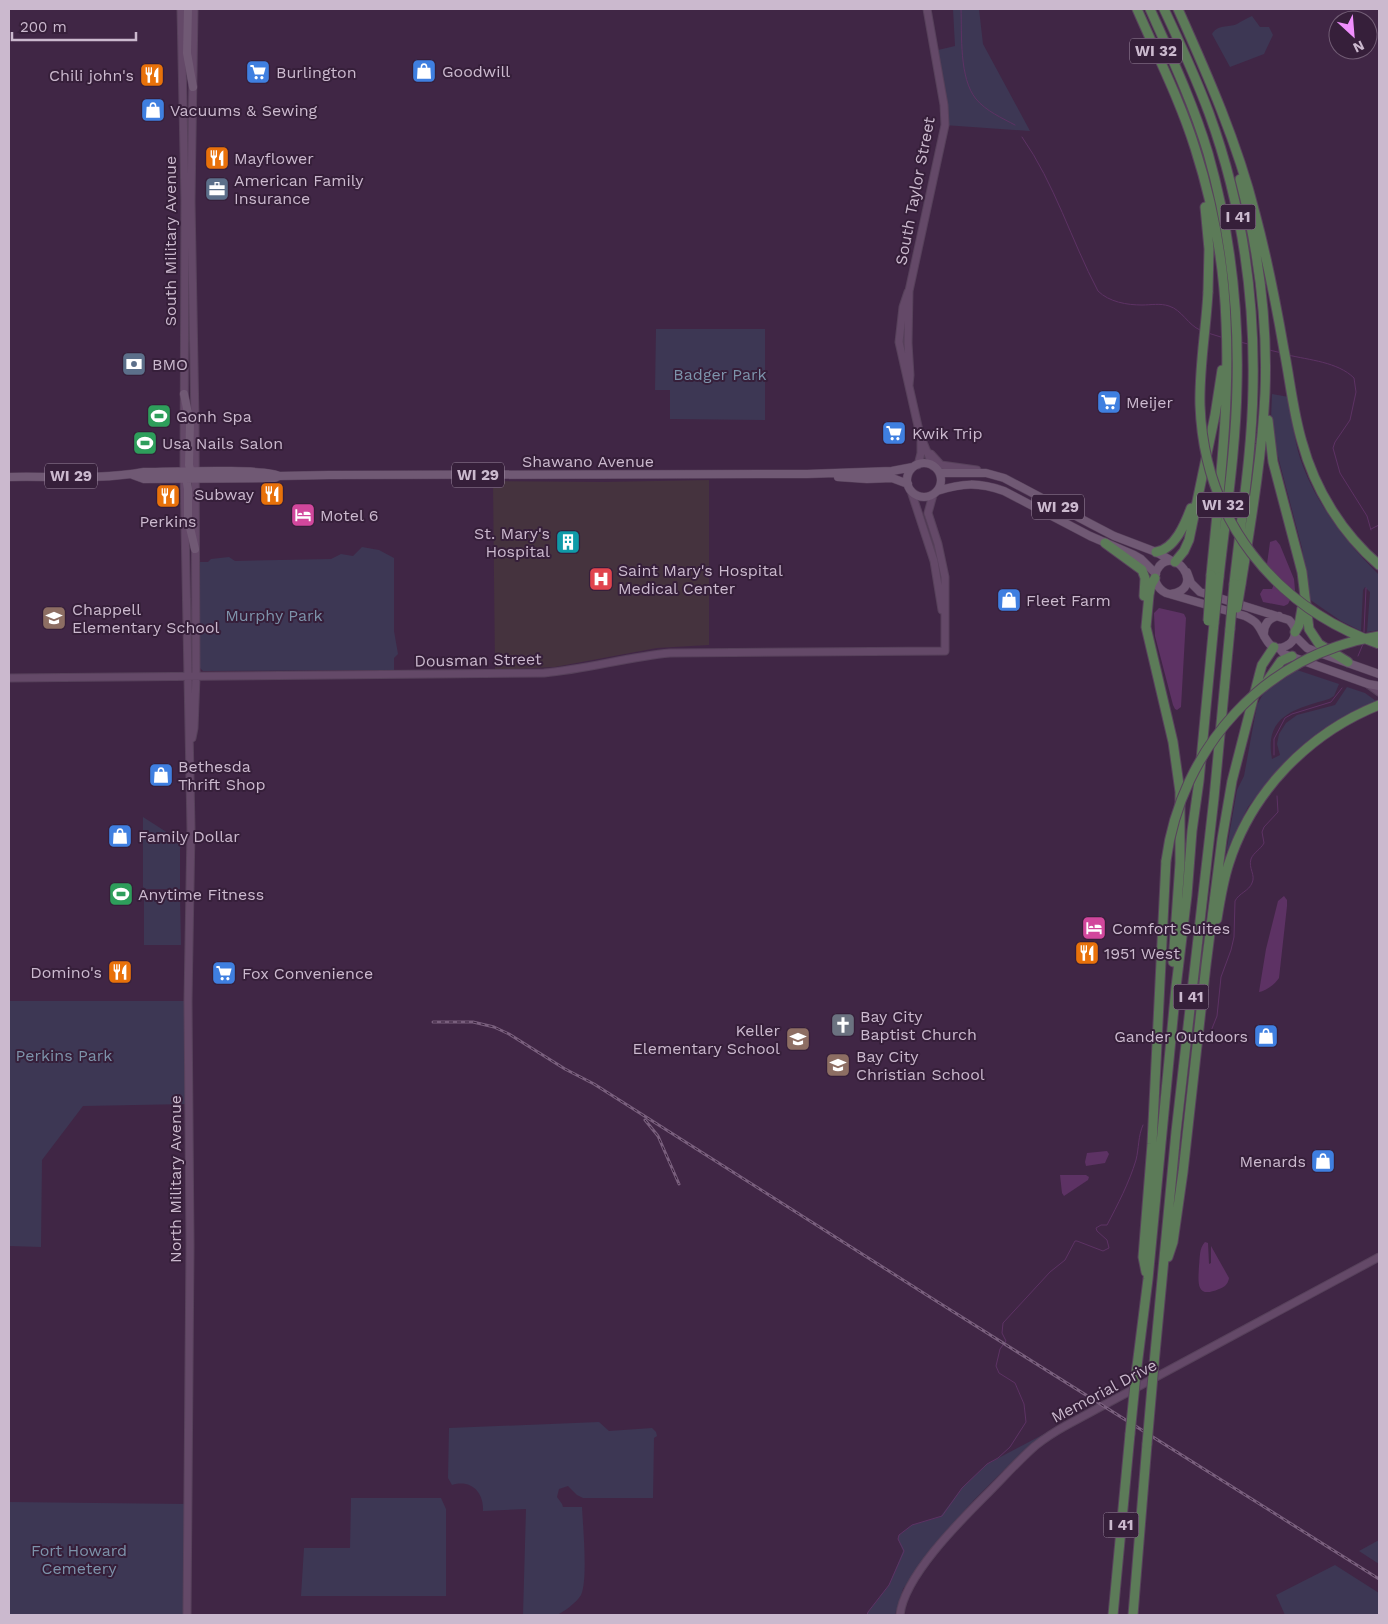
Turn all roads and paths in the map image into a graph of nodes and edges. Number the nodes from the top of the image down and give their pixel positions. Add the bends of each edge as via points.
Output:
1 (181, 9) edge
2 (188, 9) edge
3 (194, 9) edge
4 (926, 9) edge
5 (1137, 9) edge
6 (1150, 9) edge
7 (1164, 9) edge
8 (1178, 9) edge
9 (193, 87) junction
10 (1217, 99) junction
11 (1205, 182) junction
12 (1223, 385) junction
13 (1265, 393) junction
14 (184, 394) joint
15 (920, 435) junction
16 (924, 445) junction
17 (916, 466) junction
18 (933, 466) junction
19 (940, 473) junction
20 (807, 474) junction
21 (9, 476) edge
22 (189, 476) junction
23 (1004, 478) junction
24 (910, 487) junction
25 (935, 493) junction
26 (1198, 497) junction
27 (1105, 543) junction
28 (195, 549) joint
29 (1156, 552) junction
30 (1174, 562) junction
31 (1379, 565) edge
32 (1187, 572) junction
33 (1155, 576) junction
34 (1215, 576) junction
35 (1303, 580) junction
36 (1238, 584) junction
37 (1171, 594) junction
38 (1281, 616) junction
39 (944, 620) junction
40 (1146, 627) junction
41 (1295, 634) junction
42 (1379, 636) edge
43 (1264, 638) junction
44 (1379, 644) edge
45 (1277, 648) junction
46 (1292, 656) junction
47 (1348, 662) junction
48 (1379, 674) edge
49 (187, 677) junction
50 (196, 677) junction
51 (9, 678) edge
52 (1368, 684) junction
53 (1379, 686) edge
54 (1379, 692) edge
55 (1379, 705) edge
56 (1251, 709) junction
57 (190, 743) junction
58 (1204, 980) junction
59 (1176, 987) junction
60 (1379, 1257) edge
61 (1163, 1269) junction
62 (1148, 1279) junction
63 (187, 1615) edge
64 (900, 1615) edge
65 (1112, 1615) edge
66 (1133, 1615) edge

1 - 14 street, South Military Avenue via 185,201
2 - 9 main road via 188,53
3 - 9 street, South Military Avenue
4 - 15 street, South Taylor Street via 945,125 909,291 902,307 899,337
5 - 11 highway, WI 32 via 1183,116
6 - 34 highway, I 41 via 1194,111 1219,198 1230,259 1237,330 1237,386 1234,436
7 - 36 highway, I 41 via 1206,105 1238,215 1247,274 1253,390
8 - 10 highway, WI 32
9 - 22 street, South Military Avenue
10 - 13 highway via 1249,216 1259,275
10 - 31 highway, WI 32 via 1249,189 1302,442 1321,490 1343,526
11 - 12 highway via 1224,292
11 - 44 highway, WI 32, bridge via 1209,249 1201,415 1208,461 1217,489 1241,538 1290,595 1329,622
12 - 26 highway
12 - 34 highway
13 - 35 highway via 1272,462
13 - 36 highway via 1259,468
14 - 22 main road via 190,423
15 - 16 street, South Taylor Street
15 - 17 street, South Taylor Street via 921,453
16 - 18 street, South Taylor Street
16 - 23 street via 941,465 992,472
17 - 18 main road, WI 29 via 923,463
17 - 20 main road, Shawano Avenue / WI 29 via 892,471
17 - 24 main road via 908,475
18 - 19 main road
19 - 23 main road, WI 29 via 986,473
19 - 25 main road via 941,482
20 - 22 main road, Shawano Avenue / WI 29 via 279,476 275,473
20 - 24 main road, Shawano Avenue / WI 29 via 892,478
21 - 22 main road, Shawano Avenue / WI 29 via 134,475 144,480
22 - 28 main road via 188,519
22 - 49 street, North Military Avenue
23 - 29 main road, WI 29 via 1114,536
24 - 25 main road, WI 29 via 921,497
24 - 39 street via 934,560
25 - 27 main road, WI 29 via 960,485 989,486 1014,495
25 - 39 street via 928,513 945,577
26 - 29 highway via 1176,538 1165,550
26 - 30 highway via 1189,540
27 - 33 main road, WI 29 via 1141,559
27 - 40 highway via 1142,570
28 - 50 street, North Military Avenue
29 - 30 main road, WI 29
30 - 32 main road
30 - 33 main road via 1164,563
32 - 37 main road via 1184,587
32 - 38 main road via 1190,583 1200,592
33 - 37 main road via 1162,591
33 - 40 highway via 1149,595
34 - 59 highway, I 41, bridge via 1199,781
35 - 41 highway via 1301,618
35 - 47 highway via 1312,635 1320,646
36 - 61 highway, I 41, bridge
37 - 43 main road via 1246,616 1256,623
38 - 41 main road via 1293,623
38 - 43 main road via 1270,619 1263,632
39 - 50 street, Dousman Street via 945,650 670,653 544,674
40 - 59 highway via 1172,735 1179,785 1180,863 1173,965
41 - 45 main road via 1289,645
41 - 47 main road via 1307,648
42 - 62 highway, bridge via 1337,646 1307,659 1269,683 1235,713 1211,741 1192,772 1174,818 1166,861 1144,1257
43 - 45 main road
45 - 46 main road
45 - 56 highway via 1262,665
46 - 52 main road
46 - 56 highway via 1277,666
47 - 48 main road
49 - 50 street, Dousman Street
49 - 51 street, Dousman Street
49 - 57 street, North Military Avenue
50 - 57 street, North Military Avenue via 194,728
52 - 53 main road
52 - 54 street
55 - 58 highway via 1332,729 1299,755 1271,785 1250,816 1226,874 1209,969
56 - 58 highway via 1232,781
57 - 63 street, North Military Avenue
58 - 61 highway via 1175,1232
59 - 62 highway, I 41
60 - 64 street, Memorial Drive via 1042,1441 946,1538 908,1588
61 - 66 highway, I 41, bridge
62 - 65 highway, I 41, bridge

